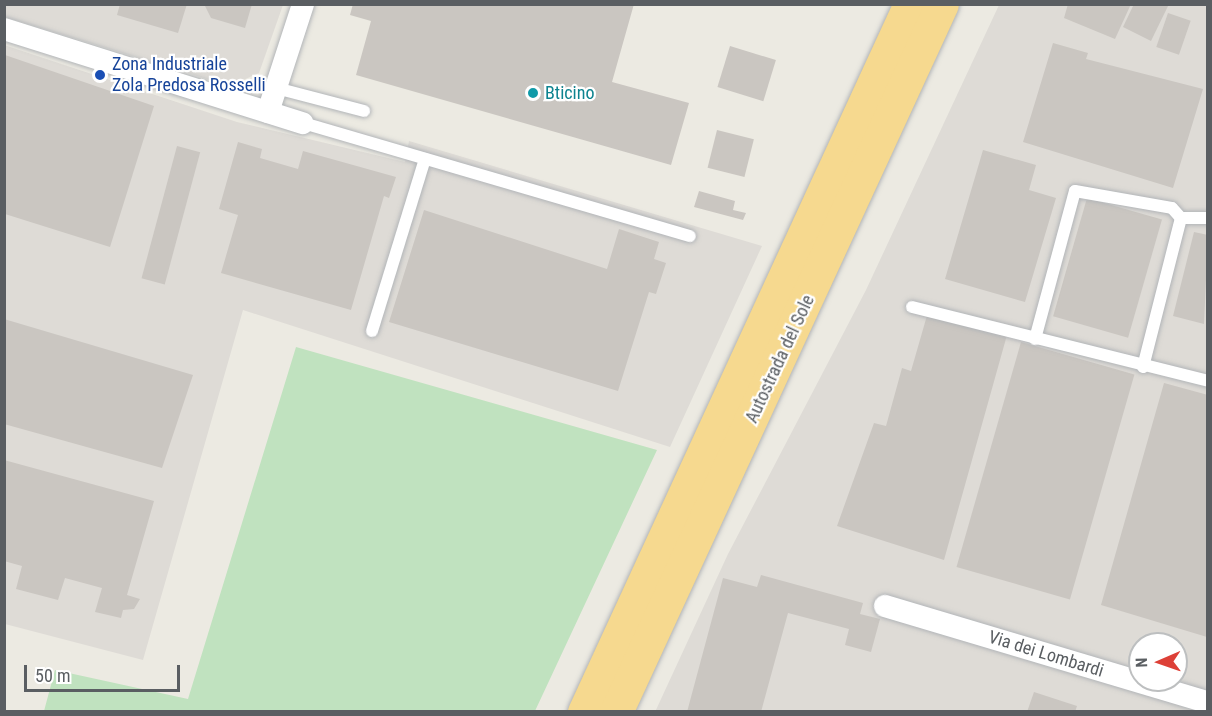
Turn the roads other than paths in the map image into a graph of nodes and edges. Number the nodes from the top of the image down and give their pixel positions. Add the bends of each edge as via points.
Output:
1 (303, 4) edge
2 (910, 4) edge
3 (942, 4) edge
4 (4, 29) edge
5 (276, 88) junction
6 (364, 111) dead end
7 (268, 112) junction
8 (303, 123) joint
9 (425, 159) junction
10 (1181, 218) junction
11 (1208, 218) edge
12 (690, 236) dead end
13 (912, 307) dead end
14 (372, 331) dead end
15 (1035, 339) junction
16 (1143, 367) junction
17 (1208, 381) edge
18 (885, 606) dead end
19 (1208, 702) edge
20 (584, 711) edge
21 (616, 711) edge

1 - 5 street
2 - 20 highway, Autostrada del Sole
3 - 21 highway, Autostrada del Sole
4 - 7 street
5 - 6 lane
5 - 7 street
7 - 8 street
8 - 9 lane
9 - 12 lane
9 - 14 lane
10 - 11 lane
10 - 15 lane via 1172,208 1075,191
10 - 16 lane
13 - 15 lane
15 - 16 lane
16 - 17 lane
18 - 19 street, Via dei Lombardi

